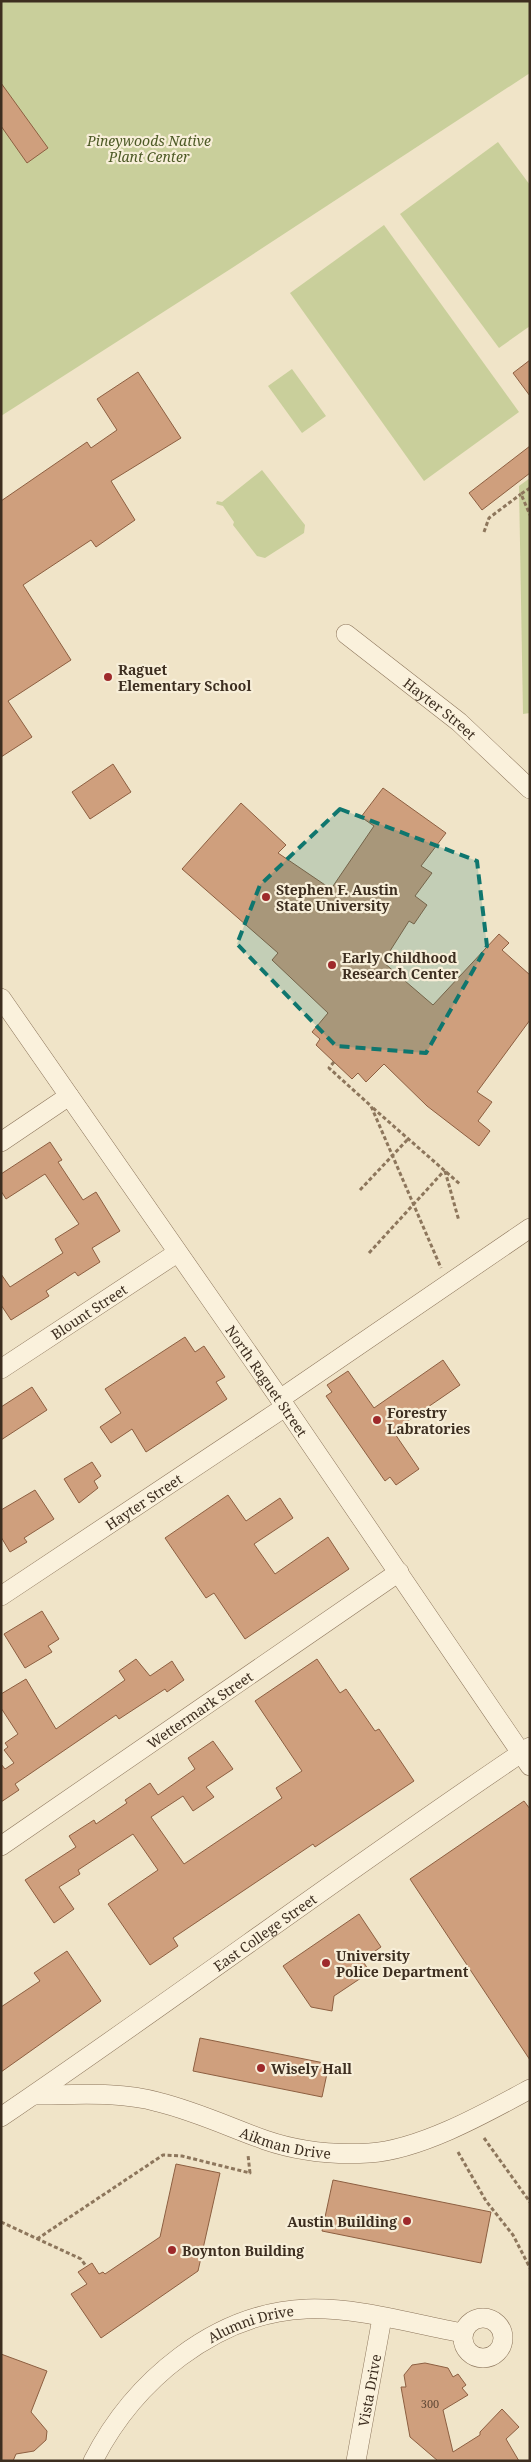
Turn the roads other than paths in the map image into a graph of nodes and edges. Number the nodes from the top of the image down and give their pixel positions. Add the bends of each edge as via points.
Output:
1 (346, 634) dead end
2 (530, 789) edge
3 (1, 998) edge
4 (69, 1096) junction
5 (1, 1142) edge
6 (530, 1228) edge
7 (177, 1253) junction
8 (1, 1369) edge
9 (282, 1403) junction
10 (398, 1572) junction
11 (1, 1596) edge
12 (527, 1755) edge
13 (1, 1846) edge
14 (530, 2089) edge
15 (34, 2095) junction
16 (1, 2117) edge
17 (382, 2318) junction
18 (463, 2333) dead end
19 (93, 2461) edge
20 (356, 2461) edge

1 - 2 street, Hayter Street via 459,722
3 - 4 street, North Raguet Street
4 - 5 street
4 - 7 street, North Raguet Street
6 - 9 street, Hayter Street
7 - 8 street, Blount Street
7 - 9 street, North Raguet Street
9 - 10 street, North Raguet Street
9 - 11 street, Hayter Street
10 - 12 street, North Raguet Street
10 - 13 street, Wettermark Street
12 - 15 street, East College Street via 349,1871
14 - 15 street, Aikman Drive via 409,2145 350,2154 287,2146 181,2108 136,2097
15 - 16 street, East College Street
17 - 18 street, Alumni Drive
17 - 19 street, Alumni Drive via 340,2310 305,2309 262,2316 217,2334 195,2346 157,2375 104,2440
17 - 20 street, Vista Drive

